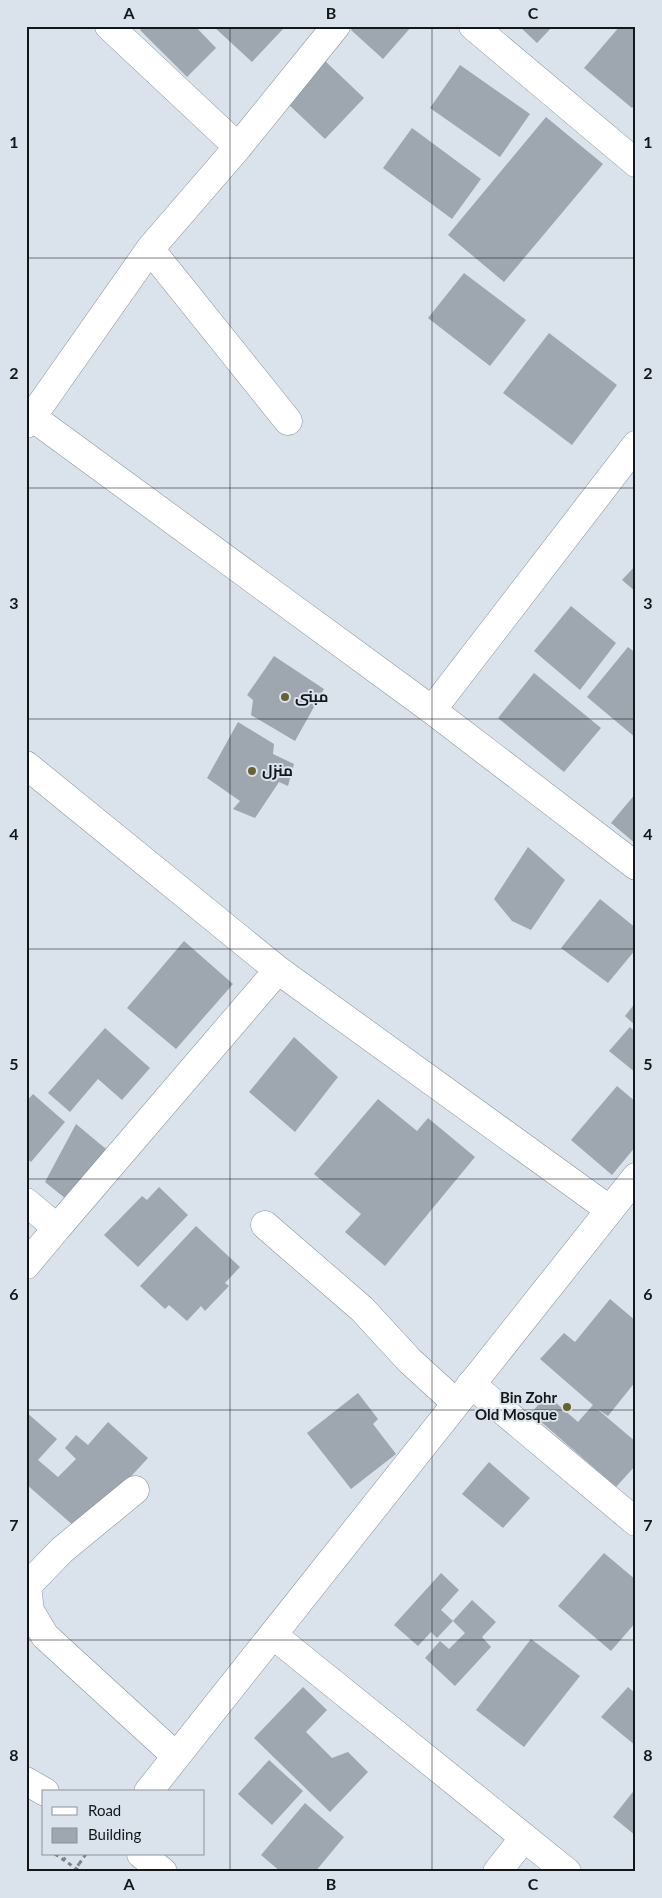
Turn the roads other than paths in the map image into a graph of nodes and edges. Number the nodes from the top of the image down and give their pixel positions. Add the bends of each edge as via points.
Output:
1 (109, 26) edge
2 (336, 26) edge
3 (473, 26) edge
4 (238, 147) junction
5 (636, 163) edge
6 (150, 249) junction
7 (29, 421) edge
8 (288, 421) dead end
9 (636, 445) edge
10 (432, 710) junction
11 (26, 766) edge
12 (636, 866) edge
13 (278, 970) junction
14 (636, 1177) edge
15 (26, 1202) edge
16 (610, 1210) junction
17 (265, 1225) dead end
18 (57, 1228) junction
19 (26, 1265) edge
20 (464, 1394) junction
21 (134, 1490) dead end
22 (636, 1522) edge
23 (273, 1635) junction
24 (176, 1756) junction
25 (26, 1781) edge
26 (42, 1790) edge
27 (150, 1790) edge
28 (524, 1838) junction
29 (143, 1856) edge
30 (163, 1872) edge
31 (497, 1872) edge
32 (567, 1872) edge

1 - 4 street
2 - 4 street
3 - 5 street
4 - 6 street
6 - 7 street
6 - 8 street
7 - 10 street
9 - 10 street
10 - 12 street
11 - 13 street
13 - 16 street
13 - 18 street
14 - 16 street
15 - 18 street
16 - 20 street
17 - 20 street via 362,1310 410,1361
18 - 19 street
20 - 22 street
20 - 23 street
21 - 24 street via 62,1550 27,1586 30,1611 45,1636
23 - 24 street
23 - 28 street
24 - 27 street
25 - 26 street
28 - 31 street
28 - 32 street
29 - 30 street

